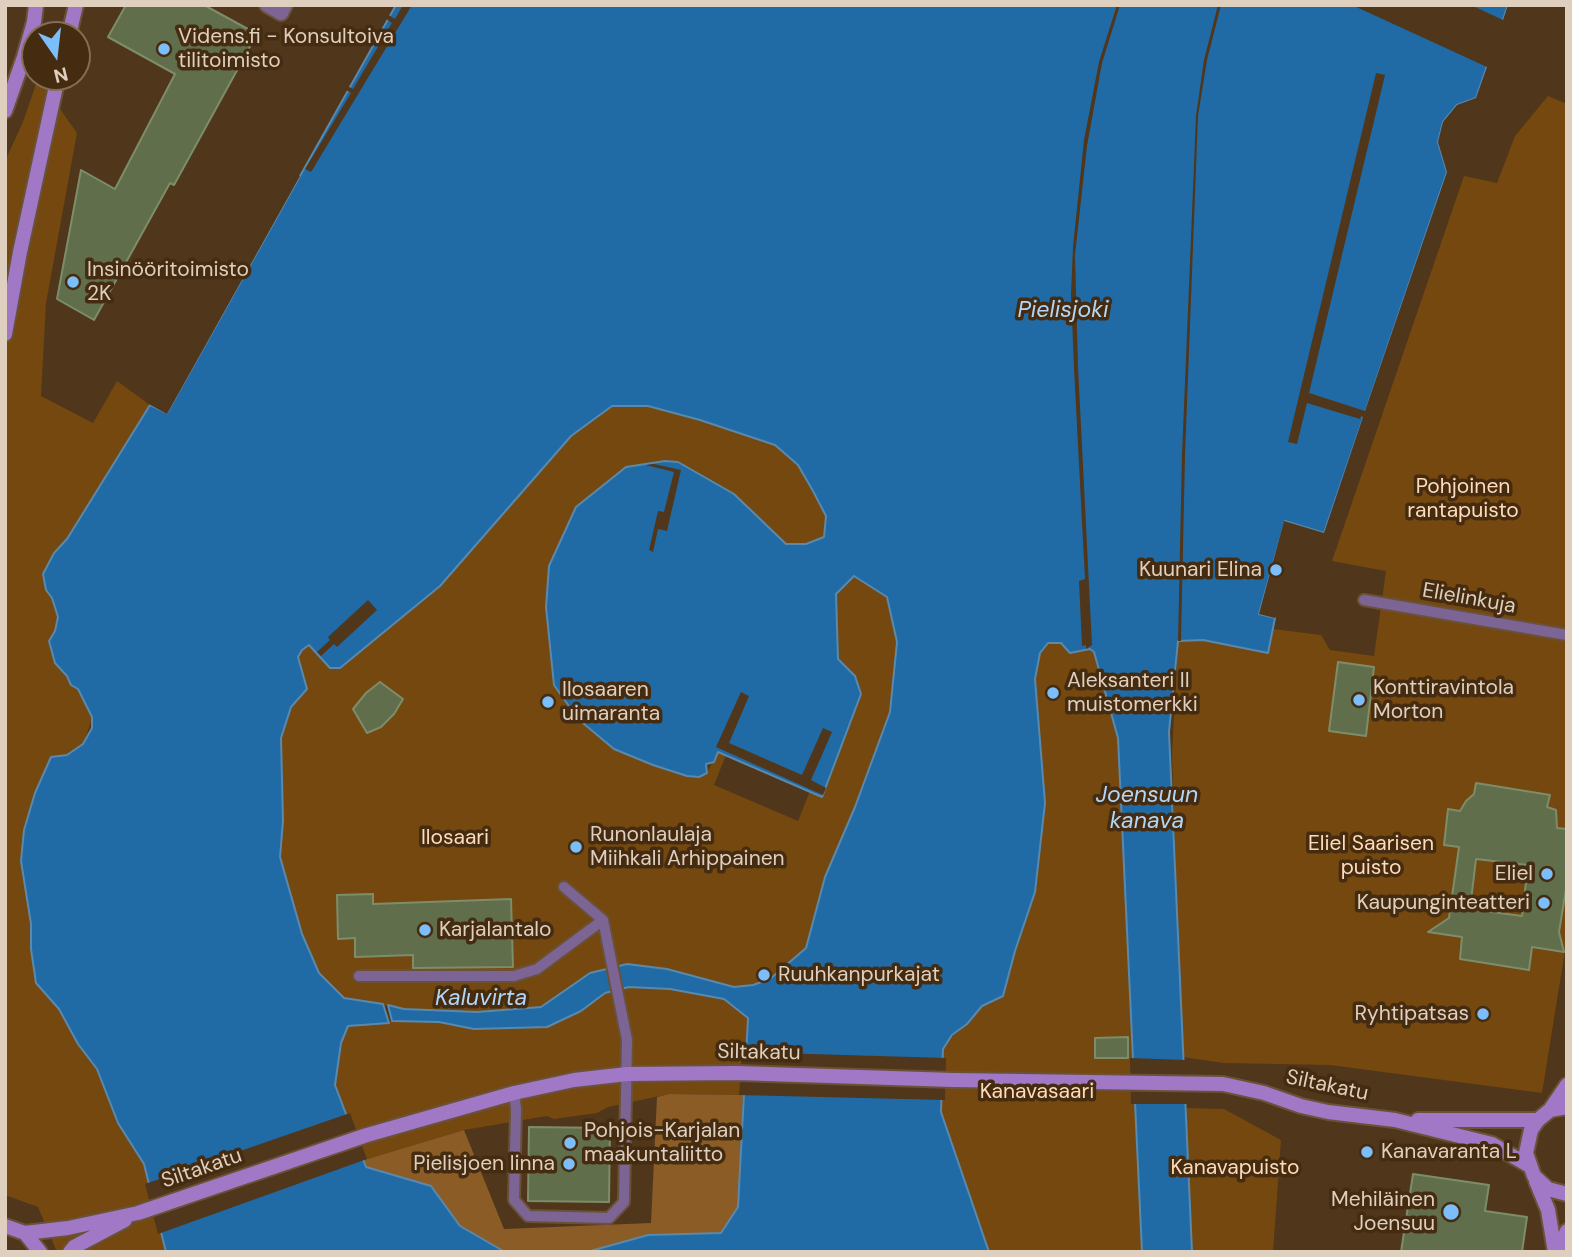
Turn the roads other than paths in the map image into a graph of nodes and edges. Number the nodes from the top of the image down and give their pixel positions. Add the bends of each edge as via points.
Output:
1 (36, 5) edge
2 (267, 5) edge
3 (283, 9) edge
4 (55, 91) edge
5 (5, 111) edge
6 (5, 334) edge
7 (1364, 600) dead end
8 (1567, 635) edge
9 (564, 887) dead end
10 (603, 920) junction
11 (359, 976) dead end
12 (627, 1074) junction
13 (1567, 1085) edge
14 (514, 1093) junction
15 (1567, 1107) edge
16 (1550, 1110) junction
17 (1395, 1120) junction
18 (1538, 1120) junction
19 (1531, 1170) junction
20 (1567, 1194) edge
21 (138, 1213) junction
22 (6, 1224) edge
23 (1567, 1231) edge
24 (25, 1233) junction
25 (40, 1252) edge
26 (71, 1252) edge
27 (1556, 1252) edge

1 - 5 street
2 - 3 street
4 - 6 street
7 - 8 lane, Elielinkuja
9 - 10 lane
10 - 11 lane via 537,969 514,976
10 - 12 lane via 627,1040
12 - 14 street, Siltakatu
12 - 14 lane via 624,1202 609,1217 528,1216 514,1200
12 - 17 street, Siltakatu via 1223,1084 1328,1112
13 - 16 street
14 - 21 street, Siltakatu via 367,1135
15 - 16 street
16 - 18 street
17 - 18 street, Siltakatu
17 - 19 street, Siltakatu via 1492,1144
18 - 19 street via 1527,1141
19 - 20 street, Siltakatu via 1548,1189
19 - 27 street via 1548,1210
21 - 24 street, Siltakatu
21 - 26 street, Siltakatu
22 - 24 street
23 - 27 street
24 - 25 street

